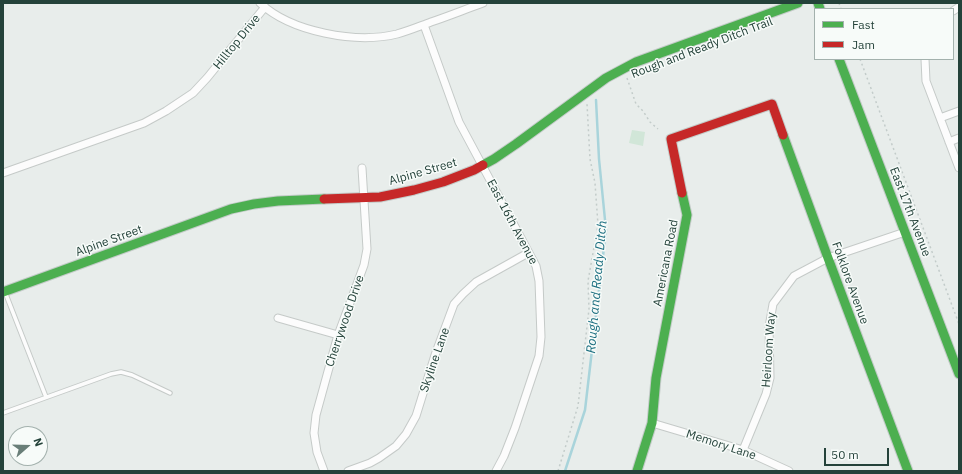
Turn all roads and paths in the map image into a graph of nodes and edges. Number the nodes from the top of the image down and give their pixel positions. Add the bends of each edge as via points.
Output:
1 (483, 3) edge
2 (798, 3) edge
3 (263, 5) edge
4 (424, 25) junction
5 (839, 60) edge
6 (860, 60) edge
7 (925, 60) edge
8 (621, 70) junction
9 (587, 103) dead end
10 (772, 104) joint
11 (959, 111) edge
12 (940, 118) junction
13 (658, 129) dead end
14 (959, 138) edge
15 (949, 142) junction
16 (482, 166) junction
17 (362, 168) dead end
18 (959, 168) edge
19 (3, 173) edge
20 (363, 198) junction
21 (905, 232) junction
22 (528, 253) junction
23 (828, 258) junction
24 (4, 292) edge
25 (278, 318) dead end
26 (958, 320) edge
27 (959, 324) edge
28 (338, 336) junction
29 (959, 374) edge
30 (170, 393) dead end
31 (46, 397) junction
32 (3, 413) edge
33 (652, 423) junction
34 (744, 450) junction
35 (324, 471) edge
36 (348, 471) edge
37 (496, 471) edge
38 (558, 471) edge
39 (637, 471) edge
40 (789, 471) edge
41 (908, 471) edge

1 - 4 street, Hilltop Drive
2 - 8 street, Alpine Street via 636,62
3 - 4 street, Hilltop Drive via 283,18 308,29 335,36 363,38 391,35
3 - 19 street, Hilltop Drive via 207,78 192,93 166,111 144,123
4 - 16 street, East 16th Avenue via 459,122
5 - 21 street, East 17th Avenue
6 - 26 path
7 - 12 street via 926,81
8 - 13 path via 626,76 636,104
8 - 16 street, Alpine Street
9 - 38 path via 590,159 596,183 598,225 588,280 589,309 578,406
10 - 23 street, Folklore Avenue
10 - 33 street, Americana Road via 672,139 687,215 656,378
11 - 12 street
12 - 15 street
14 - 15 street
15 - 18 street
16 - 20 street, Alpine Street via 443,182 414,190
16 - 22 street, East 16th Avenue
17 - 20 street, Cherrywood Drive
20 - 24 street, Alpine Street via 278,201 231,209
20 - 28 street, Cherrywood Drive via 367,249 364,265
21 - 23 street, Heirloom Way
21 - 29 street, East 17th Avenue
22 - 36 street, Skyline Lane via 476,282 454,304 416,416 406,434 396,446 379,458
22 - 37 street, East 16th Avenue via 536,266 539,281 539,356 515,428
23 - 34 street, Heirloom Way via 794,276 773,304 769,326 770,378
23 - 41 street, Folklore Avenue
24 - 31 lane
25 - 28 street
26 - 27 path
28 - 35 street, Cherrywood Drive via 316,415 314,433
30 - 31 lane via 121,372
31 - 32 lane
33 - 34 street, Memory Lane
33 - 39 street, Americana Road
34 - 40 street, Memory Lane

